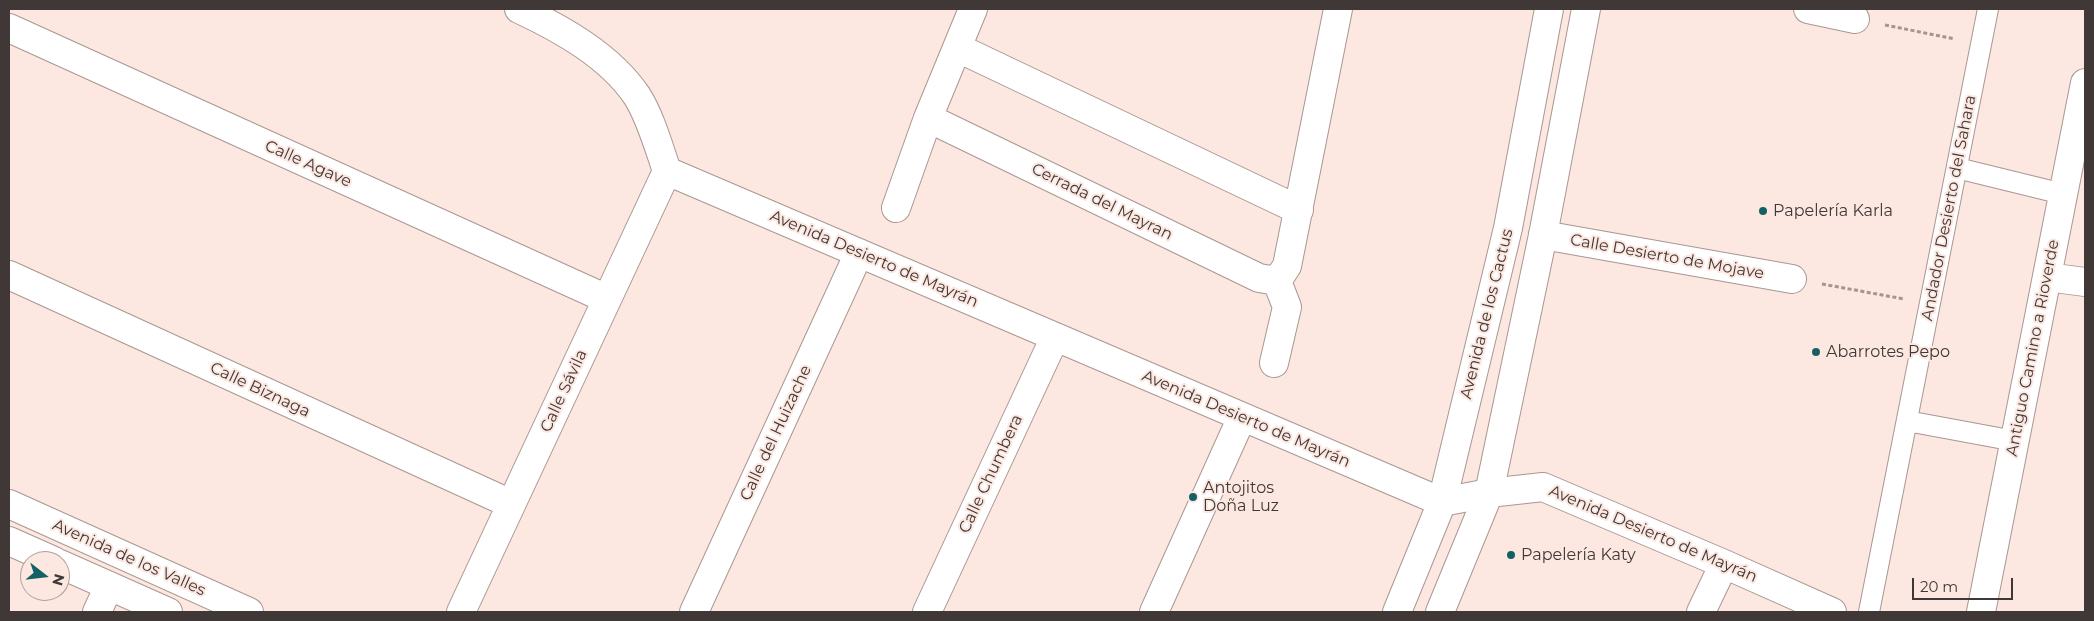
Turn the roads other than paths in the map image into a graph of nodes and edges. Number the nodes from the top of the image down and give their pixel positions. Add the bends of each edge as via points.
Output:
1 (519, 9) edge
2 (974, 9) edge
3 (1338, 9) edge
4 (1549, 9) edge
5 (1586, 9) edge
6 (1808, 9) edge
7 (1988, 9) edge
8 (555, 16) edge
9 (1855, 19) road end
10 (9, 28) edge
11 (958, 48) junction
12 (2085, 83) edge
13 (928, 118) junction
14 (1957, 168) junction
15 (667, 171) junction
16 (2063, 194) junction
17 (896, 208) dead end
18 (1299, 210) junction
19 (1543, 235) junction
20 (859, 253) junction
21 (9, 275) edge
22 (2047, 277) junction
23 (1792, 279) road end
24 (1277, 281) junction
25 (2085, 282) edge
26 (607, 299) junction
27 (1055, 337) junction
28 (1274, 363) dead end
29 (1242, 417) junction
30 (1907, 420) junction
31 (2015, 441) junction
32 (1489, 492) junction
33 (1442, 502) junction
34 (9, 504) edge
35 (511, 504) junction
36 (9, 541) edge
37 (32, 551) edge
38 (1724, 564) junction
39 (70, 568) edge
40 (109, 586) junction
41 (97, 612) edge
42 (168, 612) edge
43 (249, 612) edge
44 (461, 612) edge
45 (694, 612) edge
46 (927, 612) edge
47 (1154, 612) edge
48 (1396, 612) edge
49 (1440, 612) edge
50 (1701, 612) edge
51 (1832, 612) edge
52 (1869, 612) edge
53 (1980, 612) edge

1 - 8 street
2 - 11 street
3 - 18 street
4 - 33 street, Avenida de los Cactus via 1508,228
5 - 19 street
6 - 9 street
7 - 14 street, Andador Desierto del Sahara
8 - 15 street via 606,62 637,97
10 - 26 street, Calle Agave
11 - 13 street
11 - 18 street
12 - 16 street, Antiguo Camino a Rioverde
13 - 17 street
13 - 24 street, Cerrada del Mayran via 1259,278
14 - 16 street
14 - 30 street, Andador Desierto del Sahara
15 - 20 street, Avenida Desierto de Mayrán
15 - 26 street, Calle Sávila
16 - 22 street, Antiguo Camino a Rioverde
18 - 24 street via 1287,266
19 - 23 street, Calle Desierto de Mojave
19 - 32 street
20 - 27 street, Avenida Desierto de Mayrán
20 - 45 street, Calle del Huizache
21 - 35 street, Calle Biznaga
22 - 25 street
22 - 31 street, Antiguo Camino a Rioverde
24 - 28 street via 1288,308
26 - 35 street, Calle Sávila
27 - 29 street, Avenida Desierto de Mayrán
27 - 46 street, Calle Chumbera
29 - 33 street, Avenida Desierto de Mayrán
29 - 47 street
30 - 31 street
30 - 52 street, Andador Desierto del Sahara
31 - 53 street, Antiguo Camino a Rioverde
32 - 33 street, Avenida Desierto de Mayrán
32 - 38 street, Avenida Desierto de Mayrán via 1543,487
32 - 49 street
33 - 48 street, Avenida de los Cactus
34 - 43 street, Avenida de los Valles
35 - 44 street, Calle Sávila
36 - 37 street, Avenida de los Valles
38 - 50 street
38 - 51 street, Avenida Desierto de Mayrán
39 - 40 street, Avenida de los Valles
40 - 41 street
40 - 42 street, Avenida de los Valles

